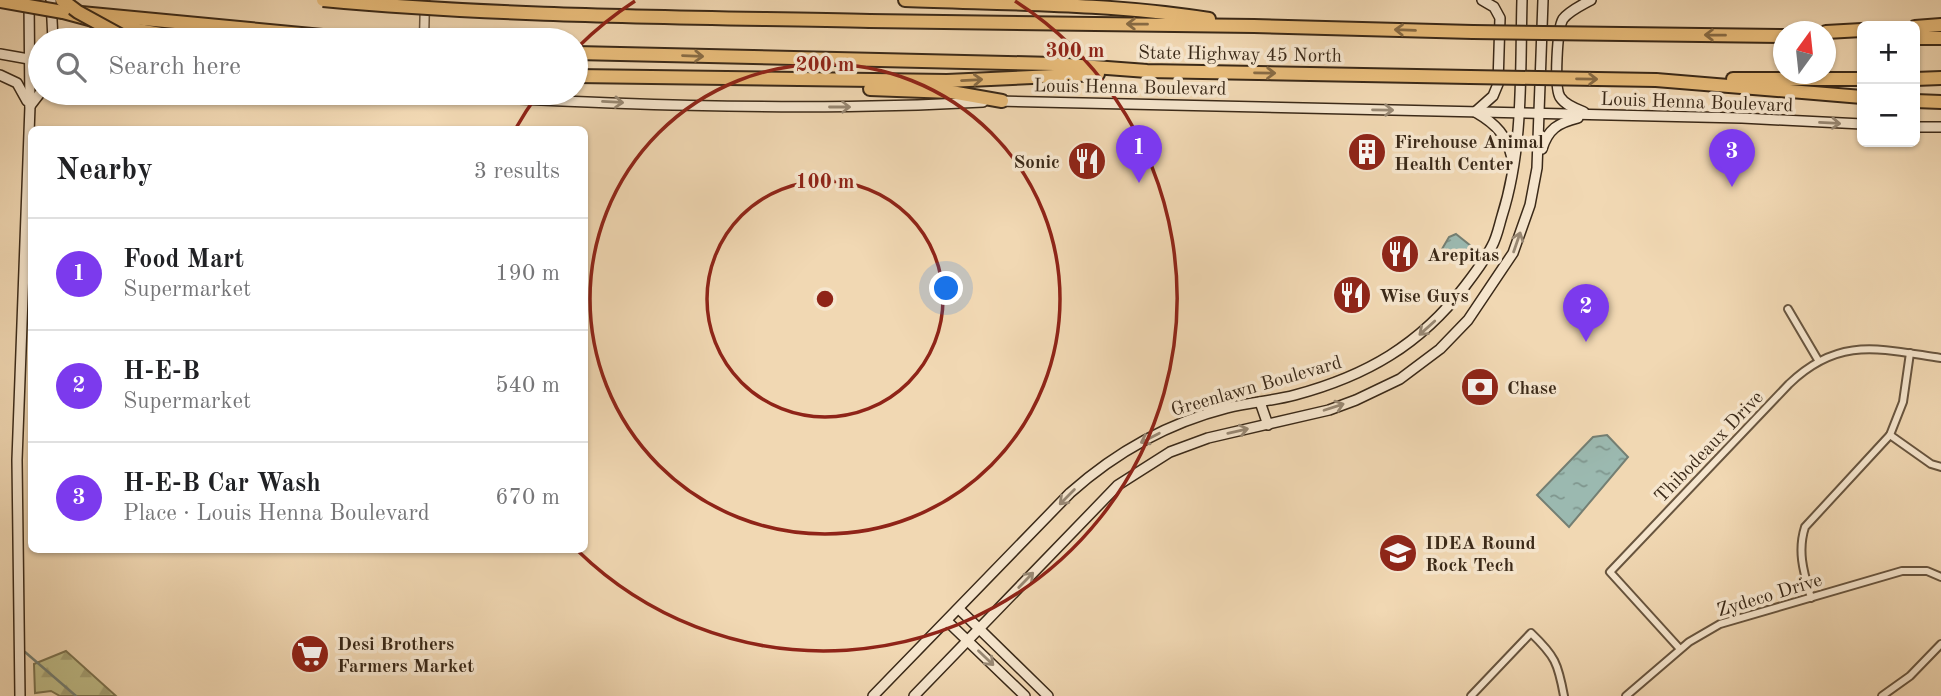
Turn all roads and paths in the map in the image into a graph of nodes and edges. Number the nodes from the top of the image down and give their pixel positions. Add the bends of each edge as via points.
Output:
1 (29, 0) edge
2 (51, 0) edge
3 (323, 0) edge
4 (425, 0) edge
5 (905, 0) edge
6 (1482, 0) edge
7 (1522, 0) edge
8 (1543, 0) edge
9 (1591, 0) edge
10 (0, 1) edge
11 (62, 6) edge
12 (1941, 25) edge
13 (1254, 26) junction
14 (29, 28) edge
15 (52, 28) edge
16 (107, 28) edge
17 (127, 28) edge
18 (258, 28) edge
19 (424, 28) edge
20 (1857, 30) edge
21 (1836, 31) edge
22 (1920, 31) edge
23 (1920, 33) edge
24 (1773, 35) edge
25 (1836, 37) edge
26 (1857, 38) edge
27 (1941, 38) edge
28 (588, 53) edge
29 (4, 54) edge
30 (28, 58) edge
31 (1147, 71) junction
32 (0, 75) edge
33 (588, 77) edge
34 (588, 78) edge
35 (1941, 78) edge
36 (1857, 79) edge
37 (1920, 79) edge
38 (1656, 80) junction
39 (1857, 97) edge
40 (588, 101) edge
41 (1002, 101) junction
42 (1920, 101) edge
43 (28, 102) edge
44 (1941, 102) edge
45 (30, 106) edge
46 (1475, 112) junction
47 (1519, 113) junction
48 (1539, 114) junction
49 (1590, 115) junction
50 (1857, 124) edge
51 (29, 126) edge
52 (1920, 127) edge
53 (1941, 127) edge
54 (28, 153) edge
55 (1514, 166) junction
56 (1537, 168) junction
57 (1788, 309) dead end
58 (1910, 353) junction
59 (1941, 358) edge
60 (1818, 360) junction
61 (1260, 402) junction
62 (1268, 425) junction
63 (1890, 435) junction
64 (1941, 467) edge
65 (1941, 577) edge
66 (1811, 598) junction
67 (959, 609) junction
68 (947, 621) junction
69 (979, 629) junction
70 (968, 641) junction
71 (1941, 644) edge
72 (1680, 649) junction
73 (20, 696) edge
74 (873, 696) edge
75 (914, 696) edge
76 (1025, 696) edge
77 (1048, 696) edge
78 (1471, 696) edge
79 (1564, 696) edge
80 (1626, 696) edge
81 (1882, 696) edge

1 - 14 main road
2 - 15 main road
13 -> 3 highway, State Highway 45 North, bridge via 490,12
4 - 19 street
5 - 13 highway via 1167,12
6 - 46 main road via 1494,7 1500,18 1498,84 1493,96
7 - 47 main road, Greenlawn Boulevard
8 - 48 main road, Greenlawn Boulevard
9 - 49 main road via 1564,17 1559,28 1557,83 1560,98
10 - 11 highway, bridge
11 - 16 highway, bridge
11 - 17 highway, bridge
11 - 18 highway, bridge
12 - 22 highway
24 -> 13 highway, State Highway 45 North, bridge
20 - 21 highway
23 - 27 highway
25 - 26 highway
28 -> 31 highway, State Highway 45 North via 1054,64
29 - 30 main road
33 -> 31 highway via 947,81
31 -> 38 highway, State Highway 45 North, bridge
32 - 43 main road via 22,90
34 - 41 highway via 951,92
35 - 37 highway
36 - 38 highway, State Highway 45 North
38 - 39 highway
40 -> 41 main road, Louis Henna Boulevard via 877,108
41 -> 46 main road, Louis Henna Boulevard
42 - 44 highway
45 - 51 main road
46 - 47 main road, Louis Henna Boulevard
46 - 55 main road via 1490,120 1509,143
47 - 48 main road, Louis Henna Boulevard
47 - 55 main road, Greenlawn Boulevard
48 - 49 main road, Louis Henna Boulevard
48 - 56 main road, Greenlawn Boulevard
49 -> 50 main road, Louis Henna Boulevard
49 - 56 main road via 1554,127 1545,137
52 - 53 main road
54 - 73 main road via 17,411
55 -> 61 main road, Greenlawn Boulevard via 1493,245 1429,327 1395,354 1343,381
62 -> 56 main road, Greenlawn Boulevard via 1356,400 1400,379 1440,349 1468,320 1513,253
57 - 60 street
58 - 59 street, Thibodeaux Drive
58 - 60 street, Thibodeaux Drive via 1866,348
58 - 63 street via 1903,402
60 - 72 street, Thibodeaux Drive via 1789,384 1610,572
61 - 62 main road
61 -> 67 main road, Greenlawn Boulevard via 1175,424 1120,453 1070,493
69 -> 62 main road, Greenlawn Boulevard via 1118,485 1170,452
63 - 64 street
63 - 66 street via 1805,527 1801,560
65 - 66 street, Zydeco Drive via 1912,570
66 - 72 street, Zydeco Drive via 1720,624
67 - 68 main road, Greenlawn Boulevard
67 - 69 main road
68 - 70 main road
68 - 74 main road, Greenlawn Boulevard
69 - 70 main road, Greenlawn Boulevard
69 - 77 main road
70 - 75 main road, Greenlawn Boulevard
70 -> 76 main road
71 - 81 street via 1910,676
72 - 80 street, Zydeco Drive
78 - 79 street via 1531,633 1552,653

